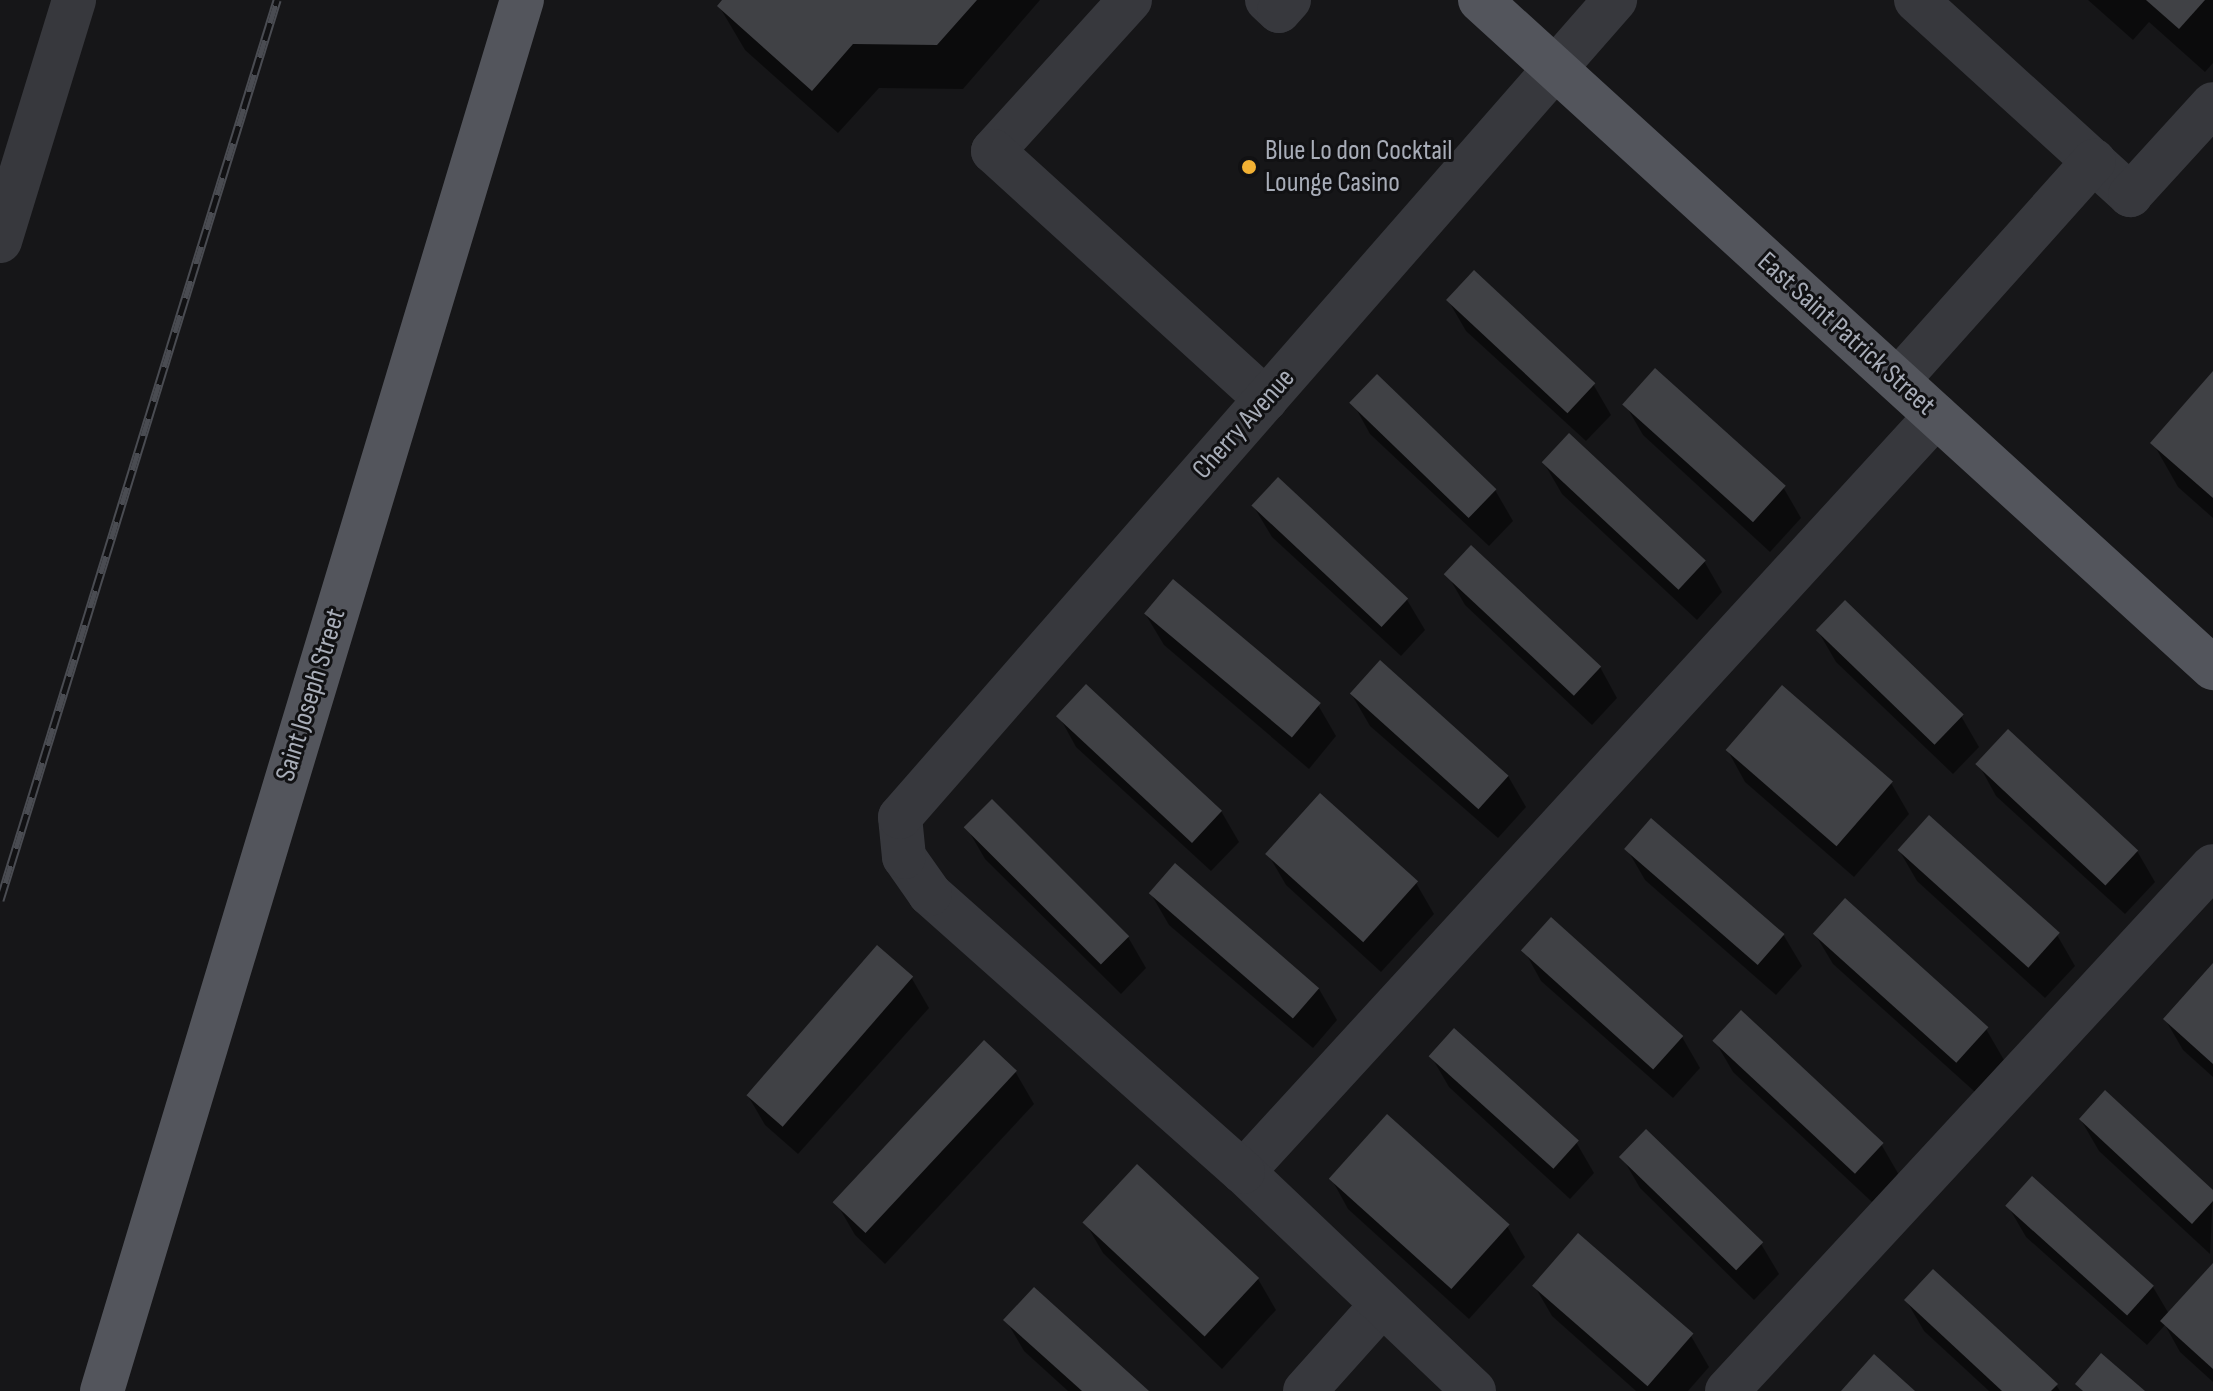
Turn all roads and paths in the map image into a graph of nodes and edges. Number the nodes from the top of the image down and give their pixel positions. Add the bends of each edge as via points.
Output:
1 (74, 0) edge
2 (522, 0) edge
3 (1130, 0) edge
4 (1267, 0) edge
5 (1289, 0) edge
6 (1480, 0) edge
7 (1615, 0) edge
8 (1916, 0) edge
9 (1554, 68) junction
10 (2213, 104) edge
11 (2094, 161) junction
12 (0, 241) edge
13 (1898, 380) junction
14 (1266, 399) junction
15 (1936, 416) junction
16 (2213, 668) edge
17 (2213, 866) edge
18 (1243, 1172) junction
19 (1381, 1306) junction
20 (102, 1391) edge
21 (1305, 1391) edge
22 (1474, 1391) edge
23 (1727, 1391) edge

1 - 12 street
2 - 20 main road, Saint Joseph Street
3 - 14 street via 993,151
4 - 5 street via 1279,11
6 - 9 main road, East Saint Patrick Street
7 - 9 street, Cherry Avenue
8 - 11 street
9 - 13 main road, East Saint Patrick Street
9 - 14 street, Cherry Avenue
10 - 11 street via 2130,195
11 - 13 street
13 - 15 main road, East Saint Patrick Street
14 - 18 street, Cherry Avenue via 900,817 904,857 930,894
15 - 16 main road, East Saint Patrick Street
15 - 18 street
17 - 23 street
18 - 19 street
19 - 21 street
19 - 22 street

